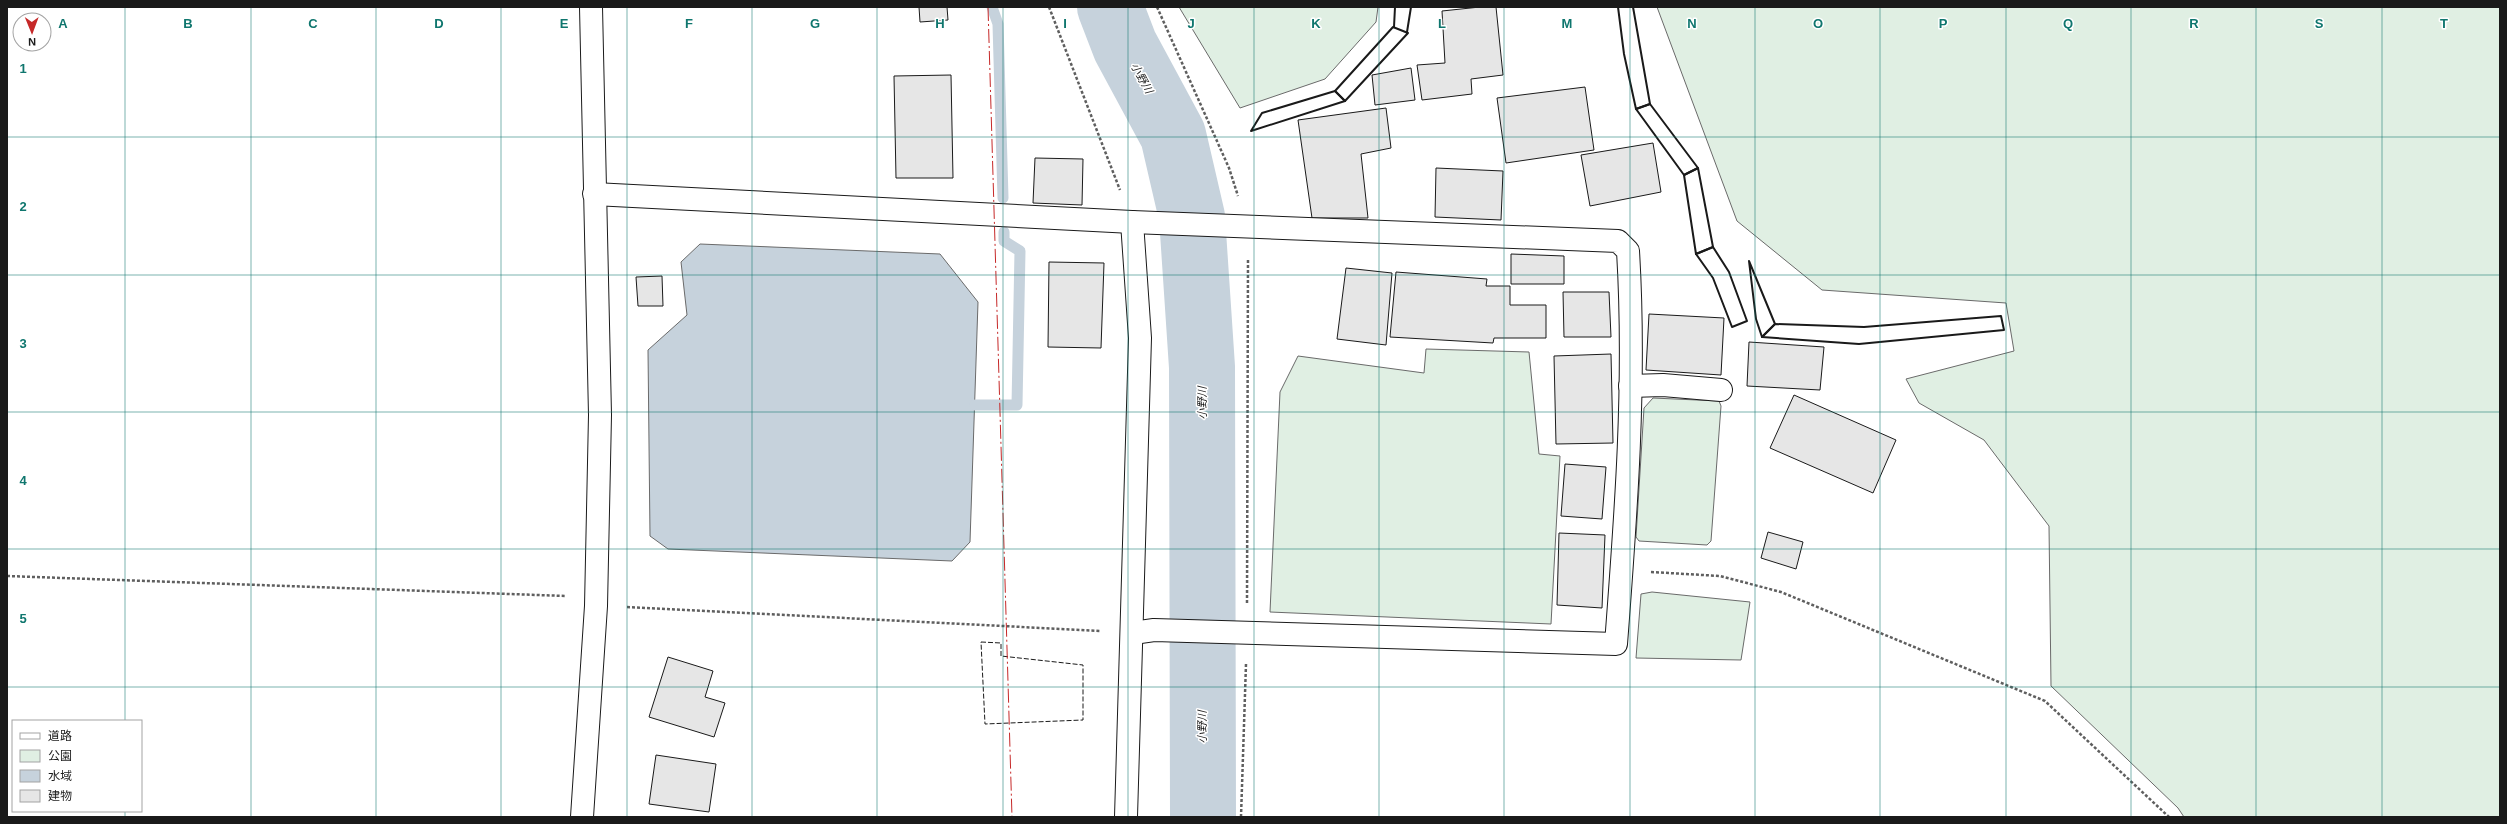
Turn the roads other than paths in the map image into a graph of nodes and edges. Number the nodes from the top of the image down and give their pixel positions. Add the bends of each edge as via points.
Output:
1 (591, 7) edge
2 (594, 194) junction
3 (1132, 222) junction
4 (1630, 386) junction
5 (1721, 390) dead end
6 (1143, 632) junction
7 (582, 817) edge
8 (1126, 817) edge

1 - 2 street
2 - 3 street
2 - 7 street via 600,415 596,601
3 - 4 street via 1618,241 1628,251
3 - 6 street via 1140,338
4 - 5 street via 1663,385
4 - 6 street via 1616,644
6 - 8 street

